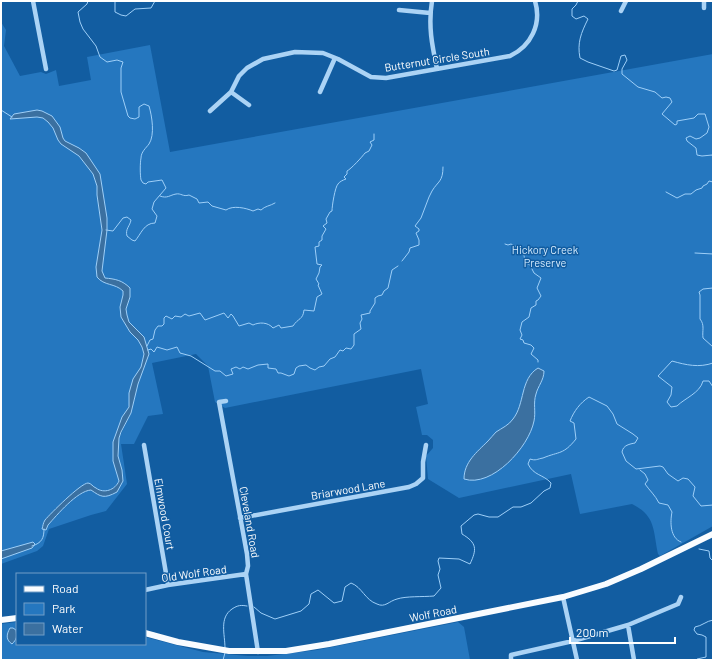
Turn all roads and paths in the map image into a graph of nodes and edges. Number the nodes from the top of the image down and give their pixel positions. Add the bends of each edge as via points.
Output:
1 (33, 1) edge
2 (432, 1) edge
3 (535, 1) edge
4 (626, 1) edge
5 (704, 1) edge
6 (704, 8) dead end
7 (398, 10) dead end
8 (621, 11) dead end
9 (430, 13) junction
10 (335, 58) junction
11 (46, 69) dead end
12 (437, 69) junction
13 (231, 92) junction
14 (320, 92) dead end
15 (249, 105) dead end
16 (210, 111) dead end
17 (226, 400) dead end
18 (144, 445) dead end
19 (426, 445) dead end
20 (240, 518) junction
21 (713, 534) edge
22 (246, 574) junction
23 (168, 585) junction
24 (146, 590) edge
25 (563, 597) junction
26 (681, 598) dead end
27 (16, 618) edge
28 (1, 620) edge
29 (628, 625) junction
30 (146, 633) edge
31 (573, 641) junction
32 (258, 652) junction
33 (511, 657) edge
34 (577, 660) edge
35 (634, 660) edge

1 - 11 street
2 - 9 street
3 - 12 street, Butternut Circle South via 535,28 529,42 517,52 504,58
4 - 8 street
5 - 6 street
7 - 9 street
9 - 12 street via 430,36
10 - 12 street, Butternut Circle South via 371,77 386,78
10 - 13 street, Butternut Circle South via 323,54 295,52 263,59 239,76
10 - 14 street
13 - 15 street
13 - 16 street, Butternut Circle South
17 - 20 street, Cleveland Road via 220,402
18 - 23 street, Elmwood Court
19 - 20 street, Briarwood Lane via 423,478 409,487
20 - 22 street, Cleveland Road via 247,554
21 - 25 main road, Wolf Road via 606,584
22 - 23 street, Old Wolf Road
22 - 32 street, Cleveland Road
23 - 24 street, Old Wolf Road
25 - 31 street
25 - 32 main road, Wolf Road via 329,644 286,651
26 - 29 street via 678,604
27 - 28 main road
29 - 31 street
29 - 35 street
30 - 32 main road, Wolf Road via 220,650
31 - 33 street
31 - 34 street

